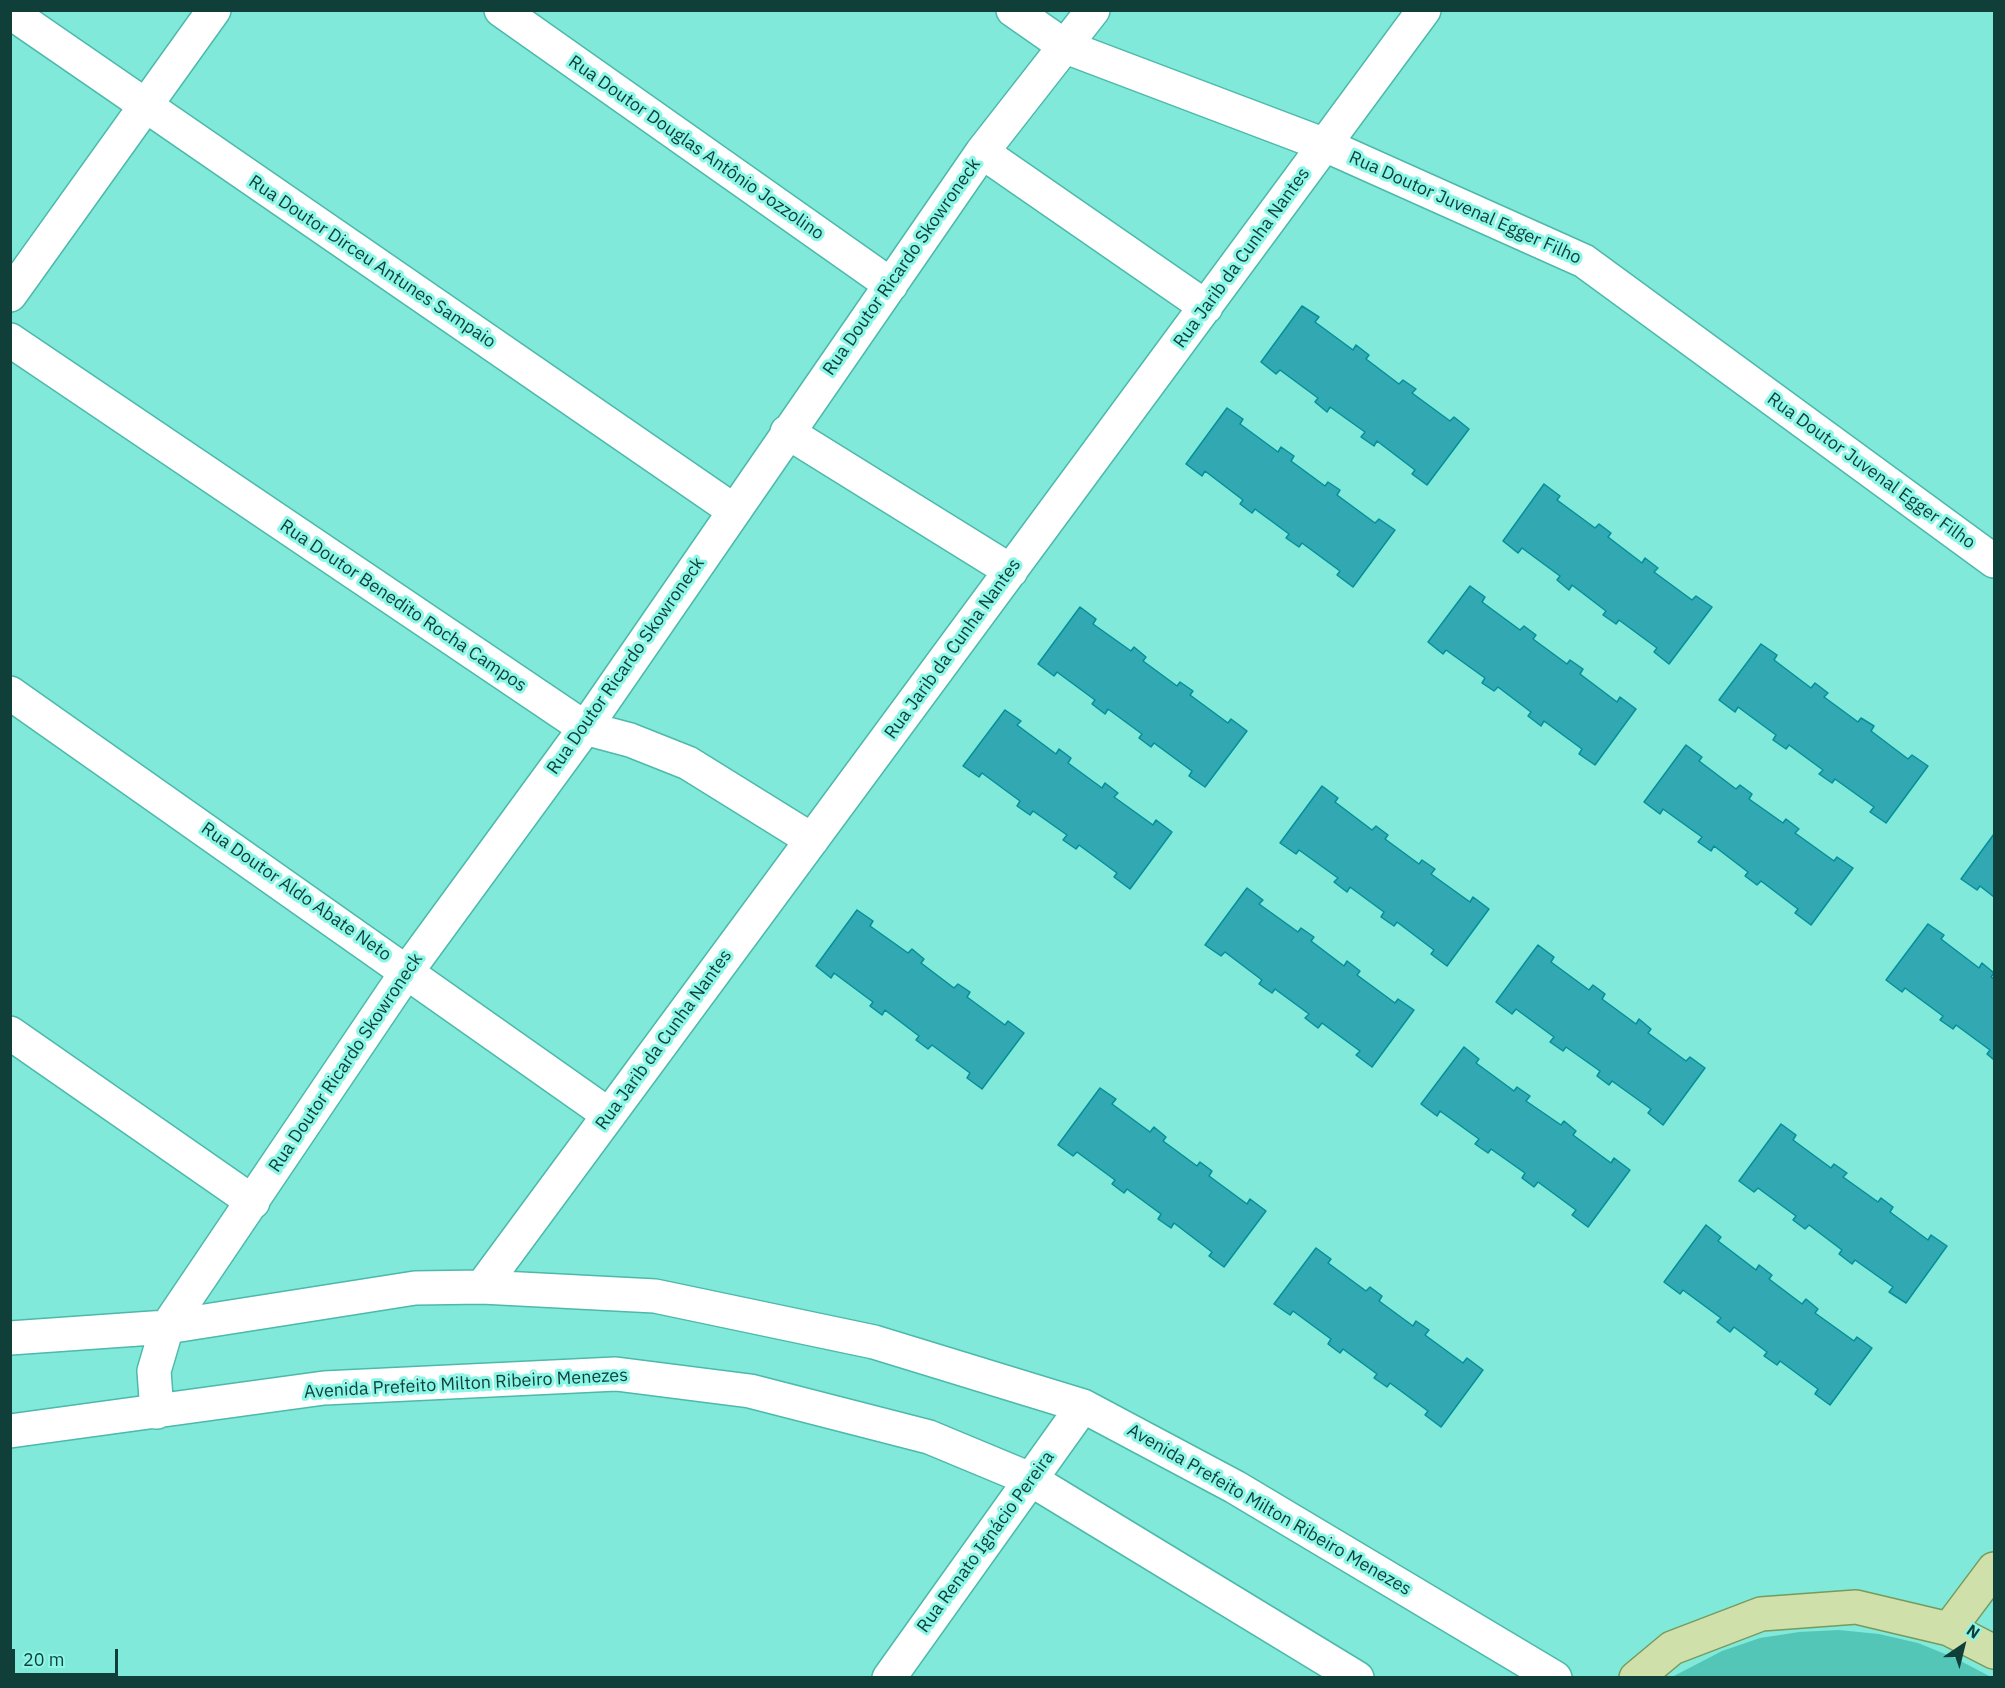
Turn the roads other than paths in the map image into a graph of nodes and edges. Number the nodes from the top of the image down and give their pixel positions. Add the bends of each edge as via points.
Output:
1 (214, 10) edge
2 (501, 10) edge
3 (1013, 10) edge
4 (1093, 10) edge
5 (1424, 10) edge
6 (10, 12) edge
7 (1066, 47) junction
8 (145, 106) junction
9 (1325, 145) junction
10 (982, 152) junction
11 (891, 285) junction
12 (10, 295) edge
13 (1206, 307) junction
14 (10, 340) edge
15 (787, 432) junction
16 (733, 510) junction
17 (1995, 561) edge
18 (1011, 571) junction
19 (10, 693) edge
20 (585, 728) junction
21 (812, 840) junction
22 (408, 970) junction
23 (10, 1033) edge
24 (609, 1115) junction
25 (253, 1202) junction
26 (482, 1287) junction
27 (166, 1327) junction
28 (10, 1338) edge
29 (1083, 1406) junction
30 (157, 1412) junction
31 (10, 1431) edge
32 (1030, 1479) junction
33 (1995, 1569) edge
34 (1949, 1629) junction
35 (1995, 1652) edge
36 (889, 1677) edge
37 (1357, 1677) edge
38 (1555, 1677) edge
39 (1636, 1677) edge

1 - 8 street
2 - 11 street, Rua Doutor Douglas Antônio Jozzolino
3 - 7 street, Rua Doutor Juvenal Egger Filho
4 - 7 street, Rua Doutor Ricardo Skowroneck
5 - 9 street, Rua Jarib da Cunha Nantes
6 - 8 street, Rua Doutor Dirceu Antunes Sampaio
7 - 9 street, Rua Doutor Juvenal Egger Filho
7 - 10 street, Rua Doutor Ricardo Skowroneck
8 - 12 street
8 - 16 street, Rua Doutor Dirceu Antunes Sampaio
9 - 13 street, Rua Jarib da Cunha Nantes
9 - 17 street, Rua Doutor Juvenal Egger Filho via 1584,261
10 - 11 street, Rua Doutor Ricardo Skowroneck
10 - 13 street
11 - 15 street, Rua Doutor Ricardo Skowroneck
13 - 18 street, Rua Jarib da Cunha Nantes
14 - 20 street, Rua Doutor Benedito Rocha Campos
15 - 16 street, Rua Doutor Ricardo Skowroneck
15 - 18 street
16 - 20 street, Rua Doutor Ricardo Skowroneck
18 - 21 street, Rua Jarib da Cunha Nantes
19 - 22 street, Rua Doutor Aldo Abate Neto
20 - 21 street, Rua Doutor Benedito Rocha Campos via 630,740 688,763
20 - 22 street, Rua Doutor Ricardo Skowroneck
21 - 24 street, Rua Jarib da Cunha Nantes
22 - 24 street, Rua Doutor Aldo Abate Neto
22 - 25 street, Rua Doutor Ricardo Skowroneck
23 - 25 street
24 - 26 street, Rua Jarib da Cunha Nantes
25 - 27 street, Rua Doutor Ricardo Skowroneck
26 - 27 street, Avenida Prefeito Milton Ribeiro Menezes via 415,1288
26 - 29 street, Avenida Prefeito Milton Ribeiro Menezes via 655,1296 874,1342
27 - 28 street, Avenida Prefeito Milton Ribeiro Menezes
27 - 30 street, Rua Doutor Ricardo Skowroneck via 154,1371
29 - 32 street, Rua Renato Ignácio Pereira
29 - 38 street, Avenida Prefeito Milton Ribeiro Menezes via 1235,1486
30 - 31 street, Avenida Prefeito Milton Ribeiro Menezes
30 - 32 street, Avenida Prefeito Milton Ribeiro Menezes via 324,1388 616,1374 750,1391 929,1437
32 - 36 street, Rua Renato Ignácio Pereira
32 - 37 street, Avenida Prefeito Milton Ribeiro Menezes
33 - 34 main road
34 - 35 main road
34 - 39 main road via 1856,1607 1761,1614 1672,1648

